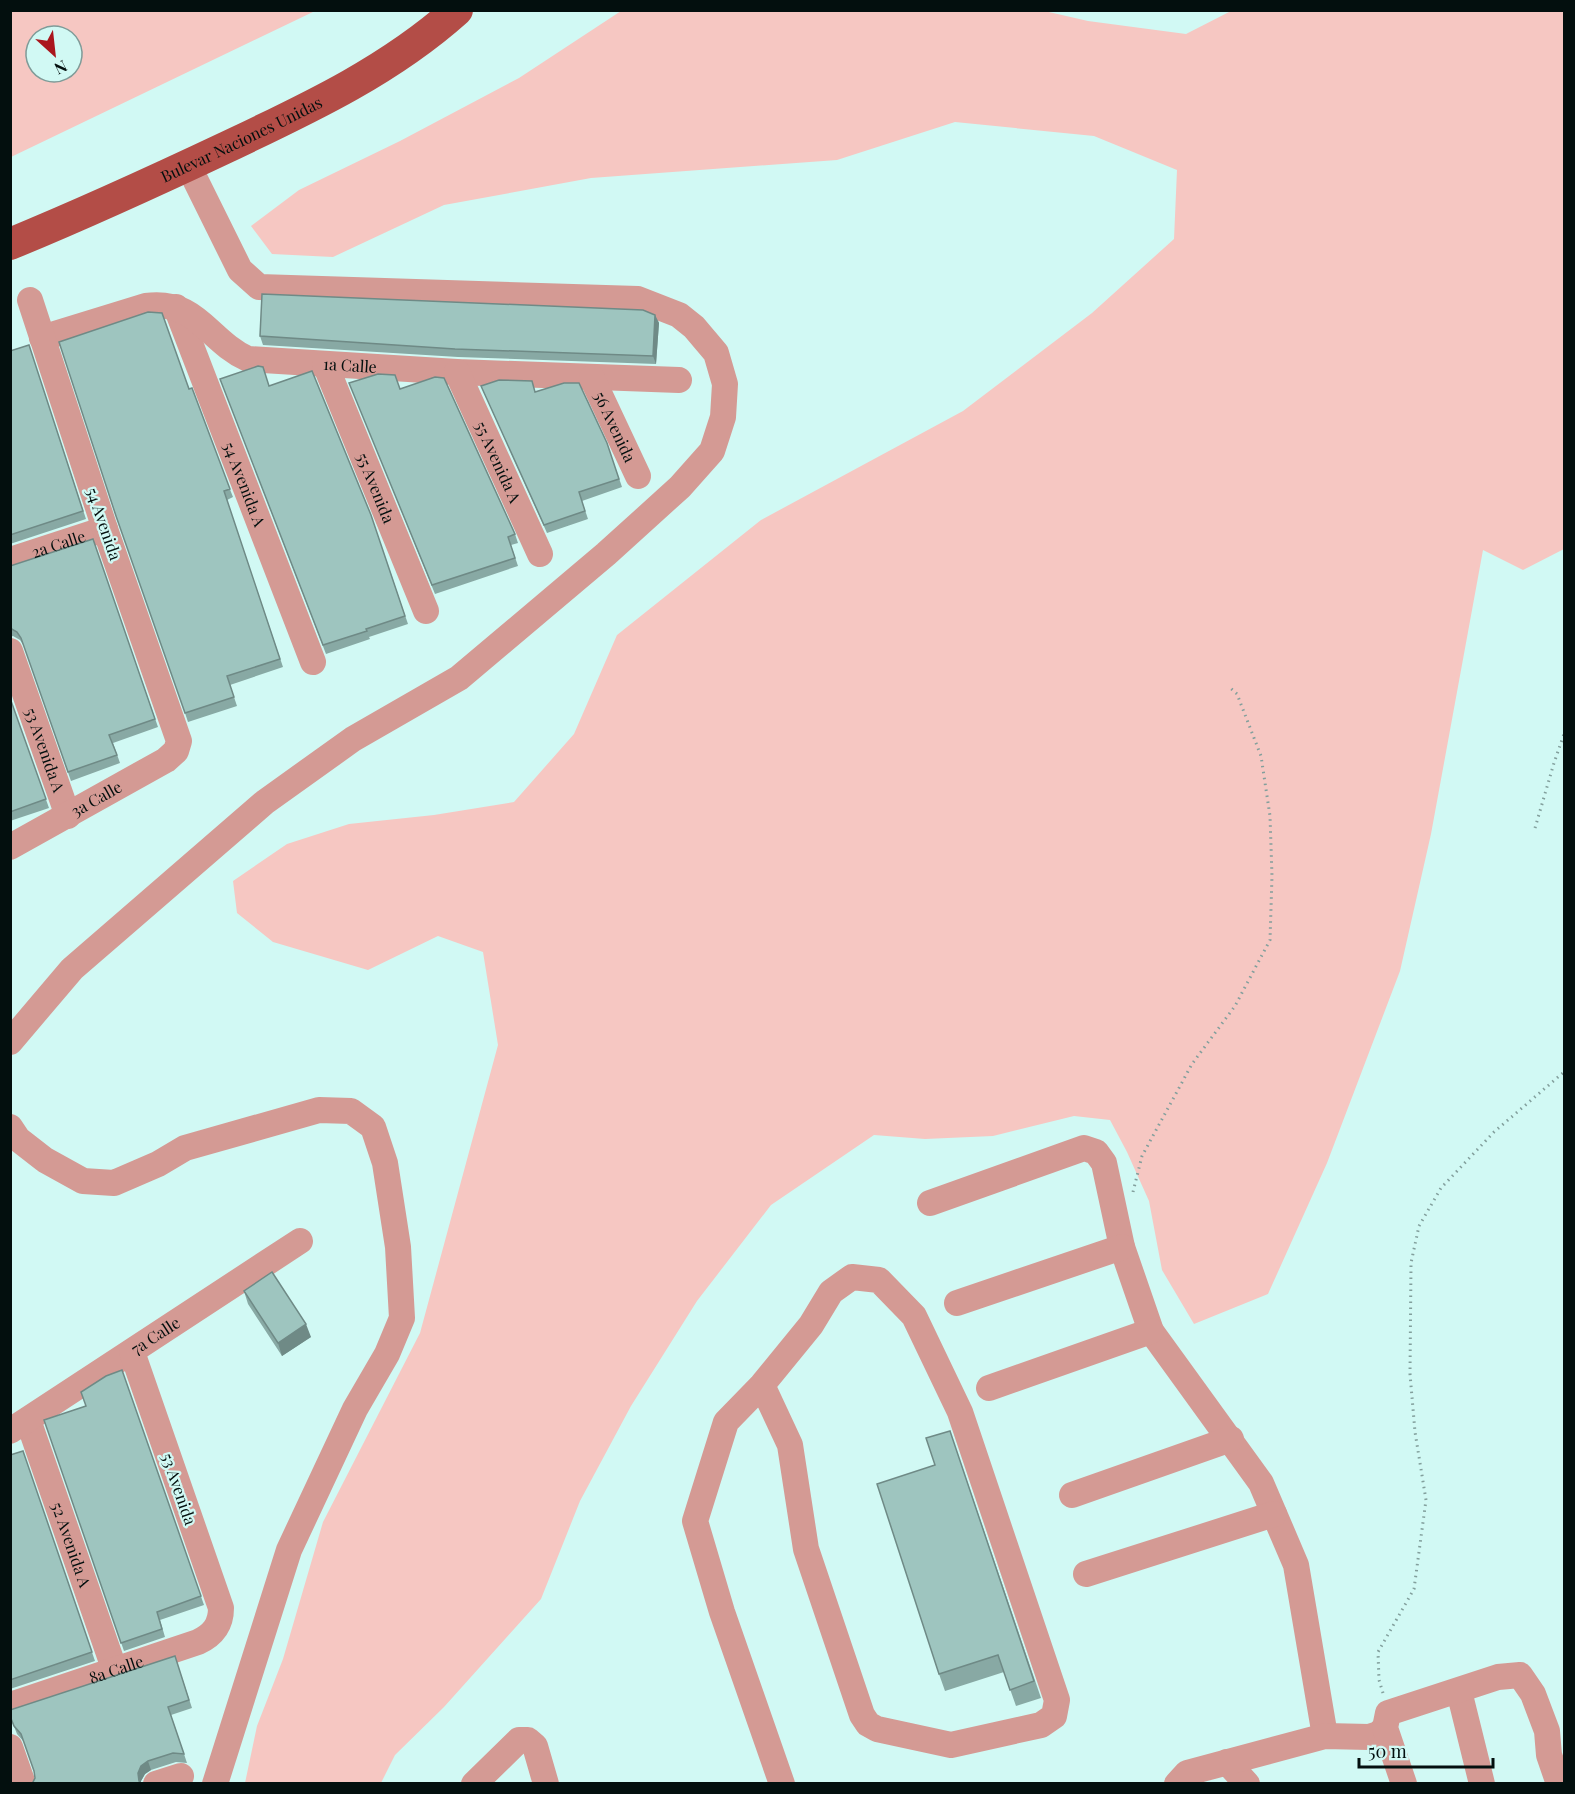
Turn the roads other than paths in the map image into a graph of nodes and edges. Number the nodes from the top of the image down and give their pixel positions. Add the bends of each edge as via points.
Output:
1 (456, 10) edge
2 (188, 165) junction
3 (10, 244) edge
4 (30, 300) dead end
5 (176, 307) junction
6 (42, 338) junction
7 (325, 364) junction
8 (457, 372) junction
9 (592, 378) junction
10 (679, 380) dead end
11 (638, 476) dead end
12 (105, 529) junction
13 (540, 554) dead end
14 (10, 560) edge
15 (426, 611) dead end
16 (10, 651) edge
17 (313, 662) dead end
18 (178, 747) joint
19 (68, 816) junction
20 (10, 847) edge
21 (10, 1042) edge
22 (10, 1127) edge
23 (930, 1203) dead end
24 (300, 1241) dead end
25 (1122, 1247) junction
26 (957, 1303) dead end
27 (1151, 1332) junction
28 (132, 1352) junction
29 (762, 1385) junction
30 (989, 1388) dead end
31 (19, 1426) edge
32 (1231, 1439) junction
33 (1072, 1495) dead end
34 (1274, 1514) junction
35 (1086, 1574) dead end
36 (218, 1627) joint
37 (115, 1671) junction
38 (1459, 1691) junction
39 (10, 1705) edge
40 (1387, 1721) junction
41 (1325, 1736) junction
42 (10, 1747) edge
43 (1227, 1762) junction
44 (23, 1784) edge
45 (215, 1784) edge
46 (474, 1784) edge
47 (546, 1784) edge
48 (782, 1784) edge
49 (1177, 1784) edge
50 (1247, 1784) edge
51 (1404, 1784) edge
52 (1482, 1784) edge
53 (1559, 1784) edge

1 - 2 main road, Bulevar Naciones Unidas via 430,34 325,100
2 - 3 main road, Bulevar Naciones Unidas
2 - 21 street via 240,270 259,287 638,299 679,315 716,353 725,384 723,417 712,451 680,487 606,554 459,678 353,739 265,802 72,969
4 - 6 street, 54 Avenida
5 - 6 street via 146,306
5 - 7 street, 1a Calle via 248,359
5 - 17 street, 54 Avenida A
6 - 12 street, 54 Avenida
7 - 8 street, 1a Calle
7 - 15 street, 55 Avenida
8 - 9 street, 1a Calle
8 - 13 street, 55 Avenida A
9 - 10 street, 1a Calle
9 - 11 street, 56 Avenida
12 - 14 street, 2a Calle
12 - 18 street, 54 Avenida via 176,729
16 - 19 street, 53 Avenida A
18 - 19 street, 3a Calle via 166,760
19 - 20 street, 3a Calle
22 - 45 street via 45,1161 83,1181 114,1183 185,1148 320,1110 351,1111 373,1127 385,1163 399,1247 402,1318 289,1550
23 - 25 street via 1084,1148 1096,1152 1104,1163
24 - 28 street, 7a Calle
25 - 26 street
25 - 27 street
27 - 30 street
27 - 32 street
28 - 31 street, 7a Calle
28 - 36 street, 53 Avenida via 220,1608
29 - 29 street via 790,1445 806,1549 868,1724 951,1744 1041,1725 1054,1716 1057,1700 960,1412 914,1316 879,1280 852,1277 831,1292 811,1325
29 - 48 street via 726,1422 695,1521
31 - 37 street, 52 Avenida A
32 - 33 street
32 - 34 street via 1262,1483
34 - 35 street
34 - 41 street via 1296,1565
36 - 37 street, 8a Calle via 198,1642
37 - 39 street, 8a Calle
38 - 40 street
38 - 52 street
38 - 53 street via 1498,1677 1520,1676 1533,1694 1547,1731 1549,1755
40 - 41 street via 1378,1734 1369,1737
40 - 51 street
41 - 43 street
42 - 44 street
43 - 49 street via 1187,1773
43 - 50 street
46 - 47 street via 519,1740 528,1740 535,1746

